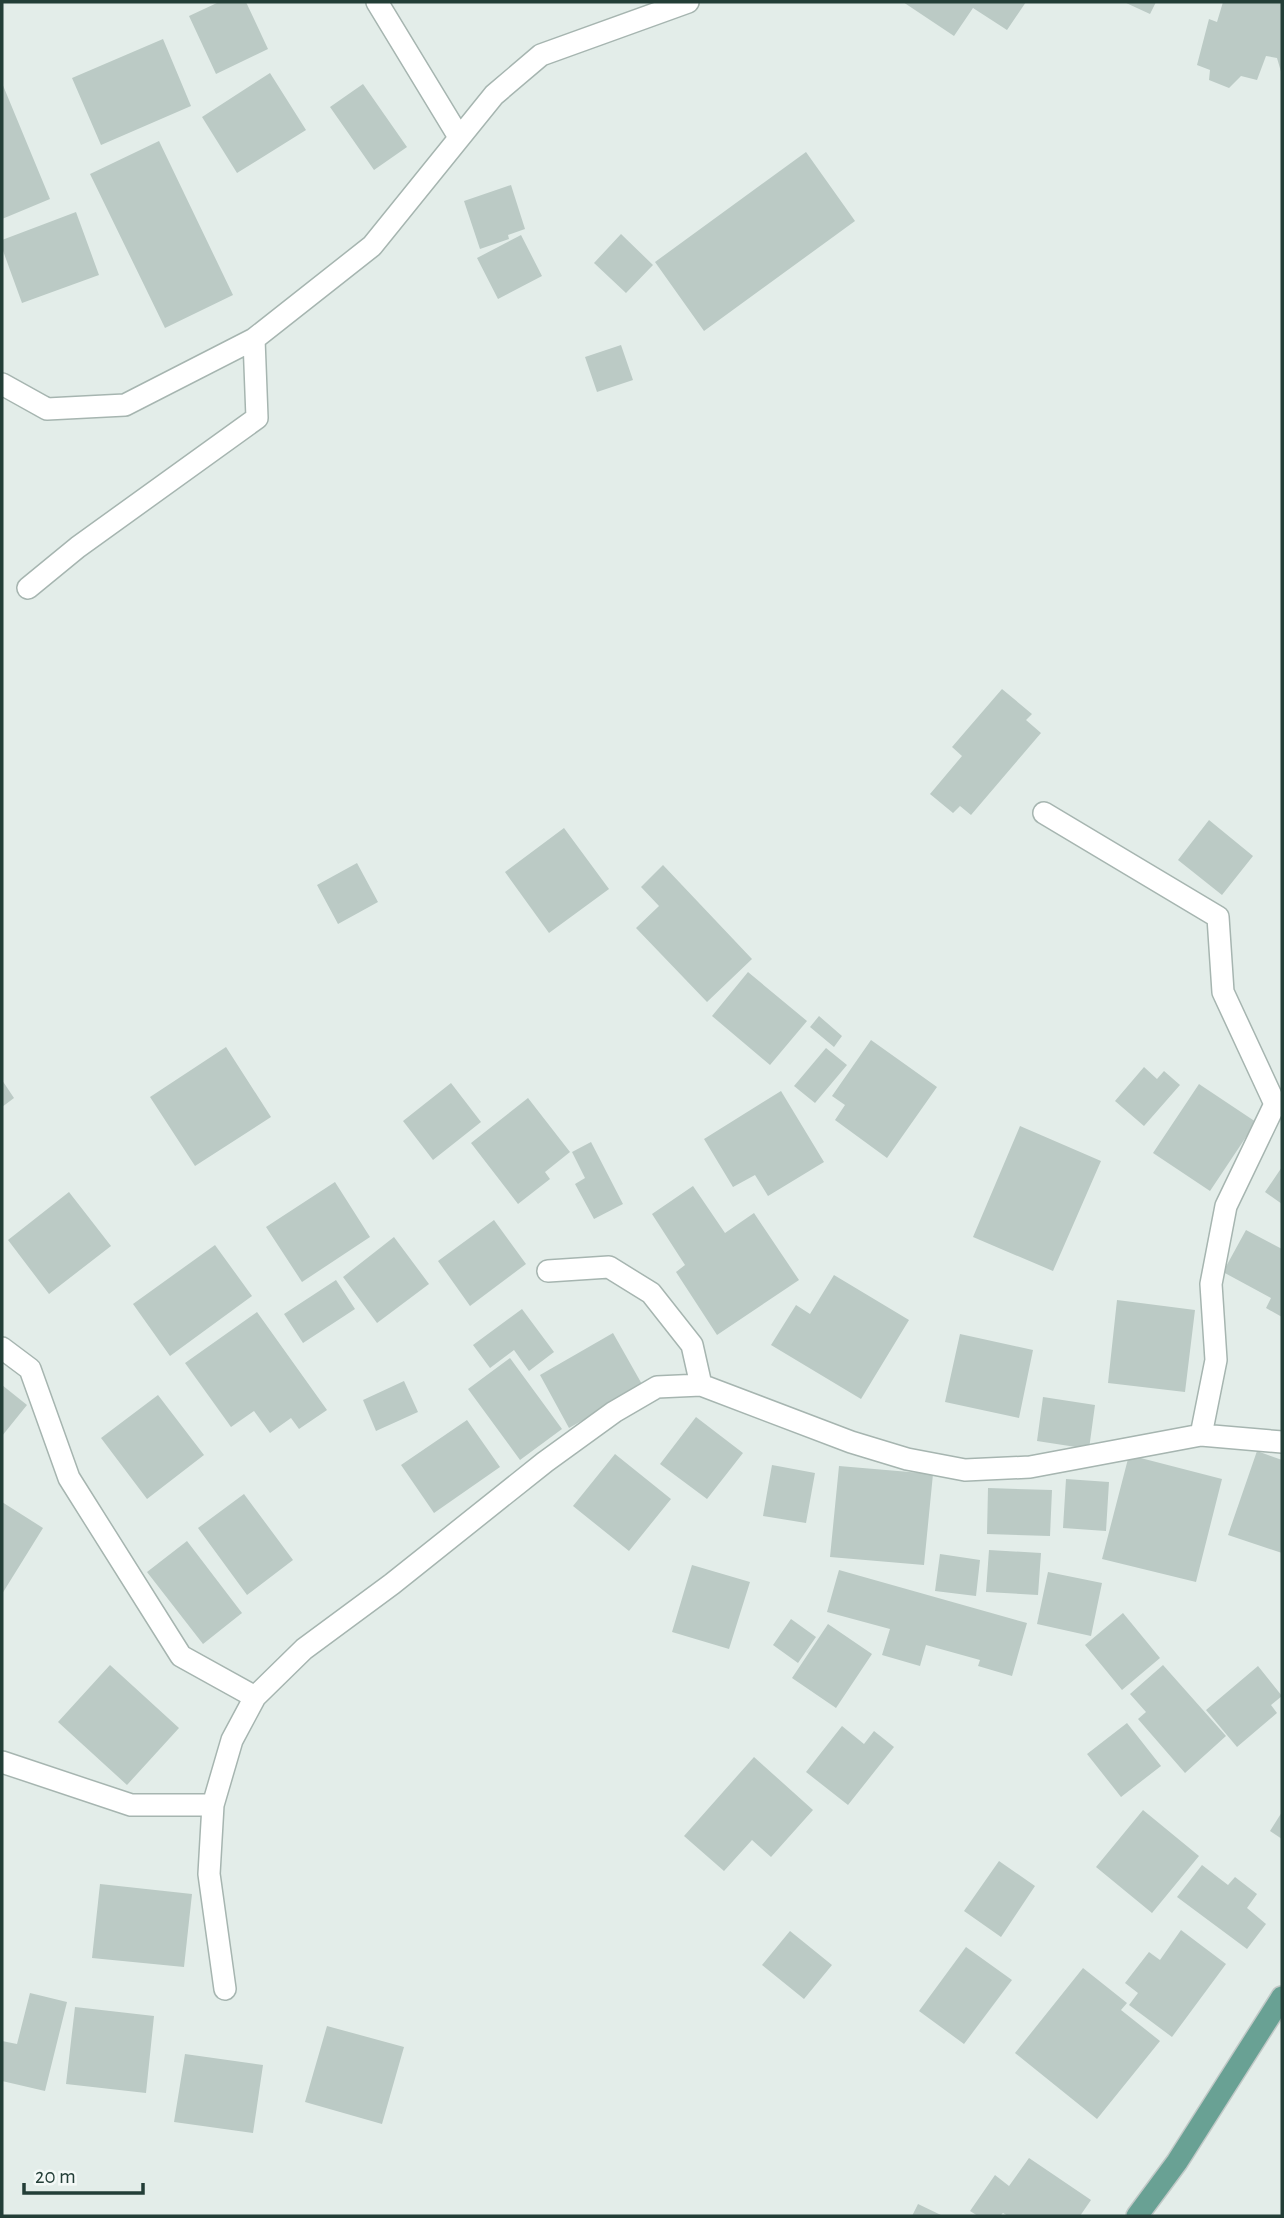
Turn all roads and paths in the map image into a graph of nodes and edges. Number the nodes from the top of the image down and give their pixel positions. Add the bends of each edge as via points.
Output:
1 (377, 2) edge
2 (688, 2) edge
3 (459, 137) junction
4 (254, 339) junction
5 (2, 383) edge
6 (29, 587) dead end
7 (1044, 813) dead end
8 (548, 1271) dead end
9 (2, 1348) edge
10 (701, 1385) junction
11 (1201, 1435) junction
12 (1282, 1441) edge
13 (255, 1697) junction
14 (2, 1762) edge
15 (213, 1805) junction
16 (225, 1989) dead end
17 (1282, 1997) edge
18 (1137, 2216) edge

1 - 3 street
2 - 3 street via 541,55 494,95
3 - 4 street via 372,246
4 - 5 street via 125,405 47,409
4 - 6 street via 257,418
7 - 11 street via 1218,917 1223,992 1275,1104 1226,1206 1210,1284 1216,1360
8 - 10 street via 609,1267 651,1293 692,1345
9 - 13 street via 30,1369 69,1478 181,1656
10 - 11 street via 851,1442 965,1470 1030,1467
10 - 13 street via 657,1387 614,1412 304,1649
11 - 12 street
13 - 15 street via 232,1740
14 - 15 street via 131,1805
15 - 16 street via 209,1874
17 - 18 main road via 1177,2162

